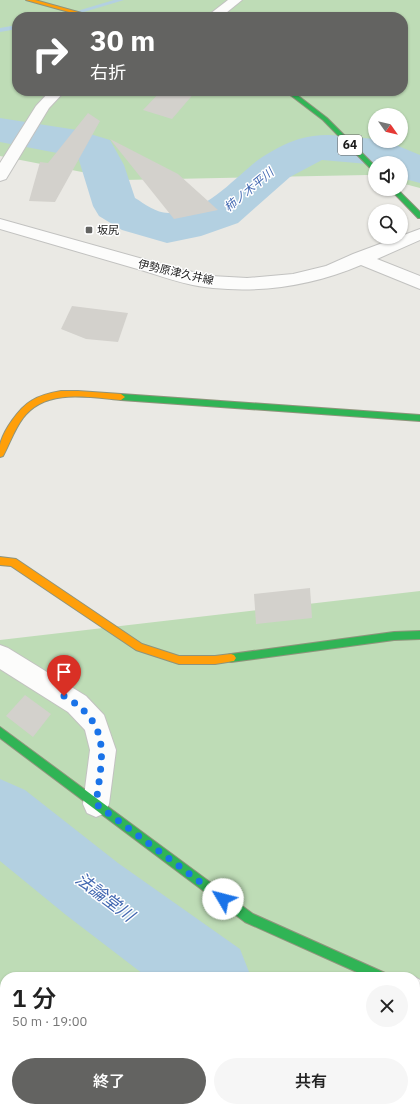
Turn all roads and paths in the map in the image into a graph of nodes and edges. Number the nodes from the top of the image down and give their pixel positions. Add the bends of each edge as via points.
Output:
1 (29, 0) edge
2 (236, 0) edge
3 (74, 12) edge
4 (220, 12) edge
5 (53, 96) edge
6 (295, 96) edge
7 (368, 163) edge
8 (0, 176) edge
9 (400, 196) edge
10 (420, 216) edge
11 (0, 224) edge
12 (420, 234) edge
13 (359, 258) junction
14 (420, 283) edge
15 (420, 418) edge
16 (0, 454) edge
17 (0, 561) edge
18 (420, 635) edge
19 (0, 656) edge
20 (0, 732) edge
21 (96, 804) junction
22 (370, 972) edge

1 - 3 street
2 - 4 street
5 - 8 street via 43,106
6 - 7 street, 64 via 325,119
9 - 10 street
11 - 13 street, 伊勢原津久井線 via 211,282 247,284 293,280 331,271
12 - 13 street, 伊勢原津久井線
13 - 14 street
15 - 16 street via 64,393 45,397 26,406 8,431
17 - 18 street via 13,562 139,647 179,660 215,660 394,636
19 - 21 street via 77,704 95,723 103,750
20 - 21 street
21 - 22 street via 249,918

